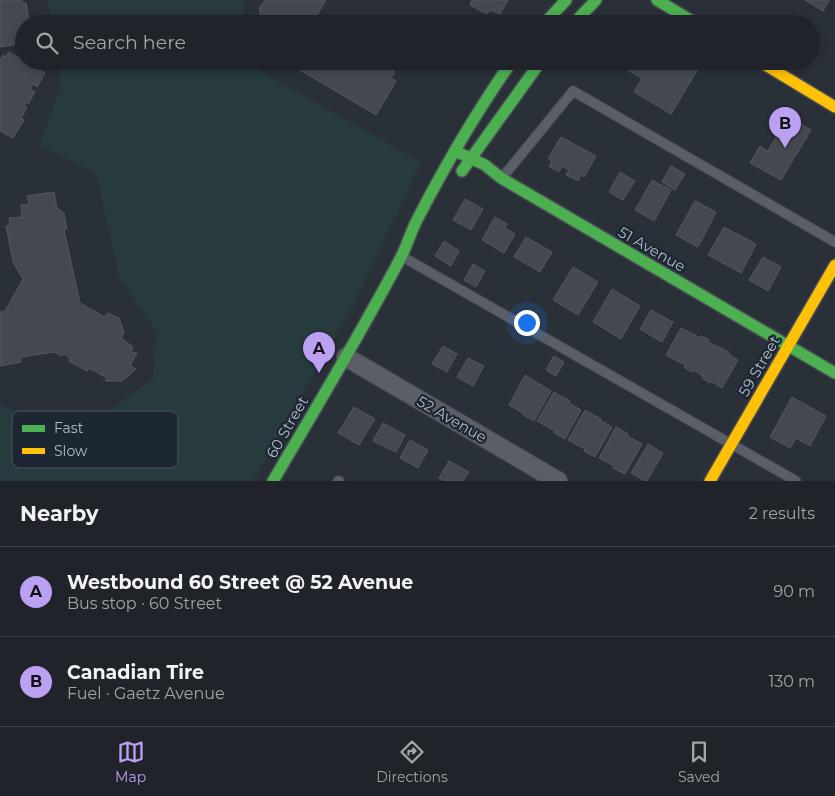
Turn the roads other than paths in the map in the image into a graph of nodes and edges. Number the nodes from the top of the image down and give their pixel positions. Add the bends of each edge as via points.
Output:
1 (566, 0) edge
2 (596, 0) edge
3 (657, 0) edge
4 (552, 15) edge
5 (582, 15) edge
6 (682, 15) edge
7 (506, 70) edge
8 (534, 70) edge
9 (774, 70) edge
10 (835, 107) edge
11 (454, 151) junction
12 (471, 158) junction
13 (501, 178) junction
14 (453, 183) dead end
15 (429, 220) dead end
16 (835, 242) edge
17 (401, 257) junction
18 (835, 265) edge
19 (788, 346) junction
20 (346, 358) junction
21 (835, 373) edge
22 (731, 444) junction
23 (273, 481) edge
24 (558, 481) edge
25 (710, 481) edge
26 (796, 481) edge

1 - 4 main road
2 - 5 main road
3 - 6 main road
7 - 11 main road, 60 Street
8 - 12 main road
9 - 10 main road
11 - 12 main road, 51 Avenue
11 - 17 main road, 60 Street via 417,219
12 - 13 main road, 51 Avenue
12 - 14 main road
13 - 16 lane via 573,91
13 - 19 main road, 51 Avenue
15 - 17 main road, 60 Street
17 - 20 main road, 60 Street
17 - 22 lane
18 - 19 main road, 59 Street
19 - 21 main road, 51 Avenue
19 - 22 main road, 59 Street
20 - 23 main road, 60 Street
20 - 24 street, 52 Avenue
22 - 25 main road, 59 Street
22 - 26 lane

